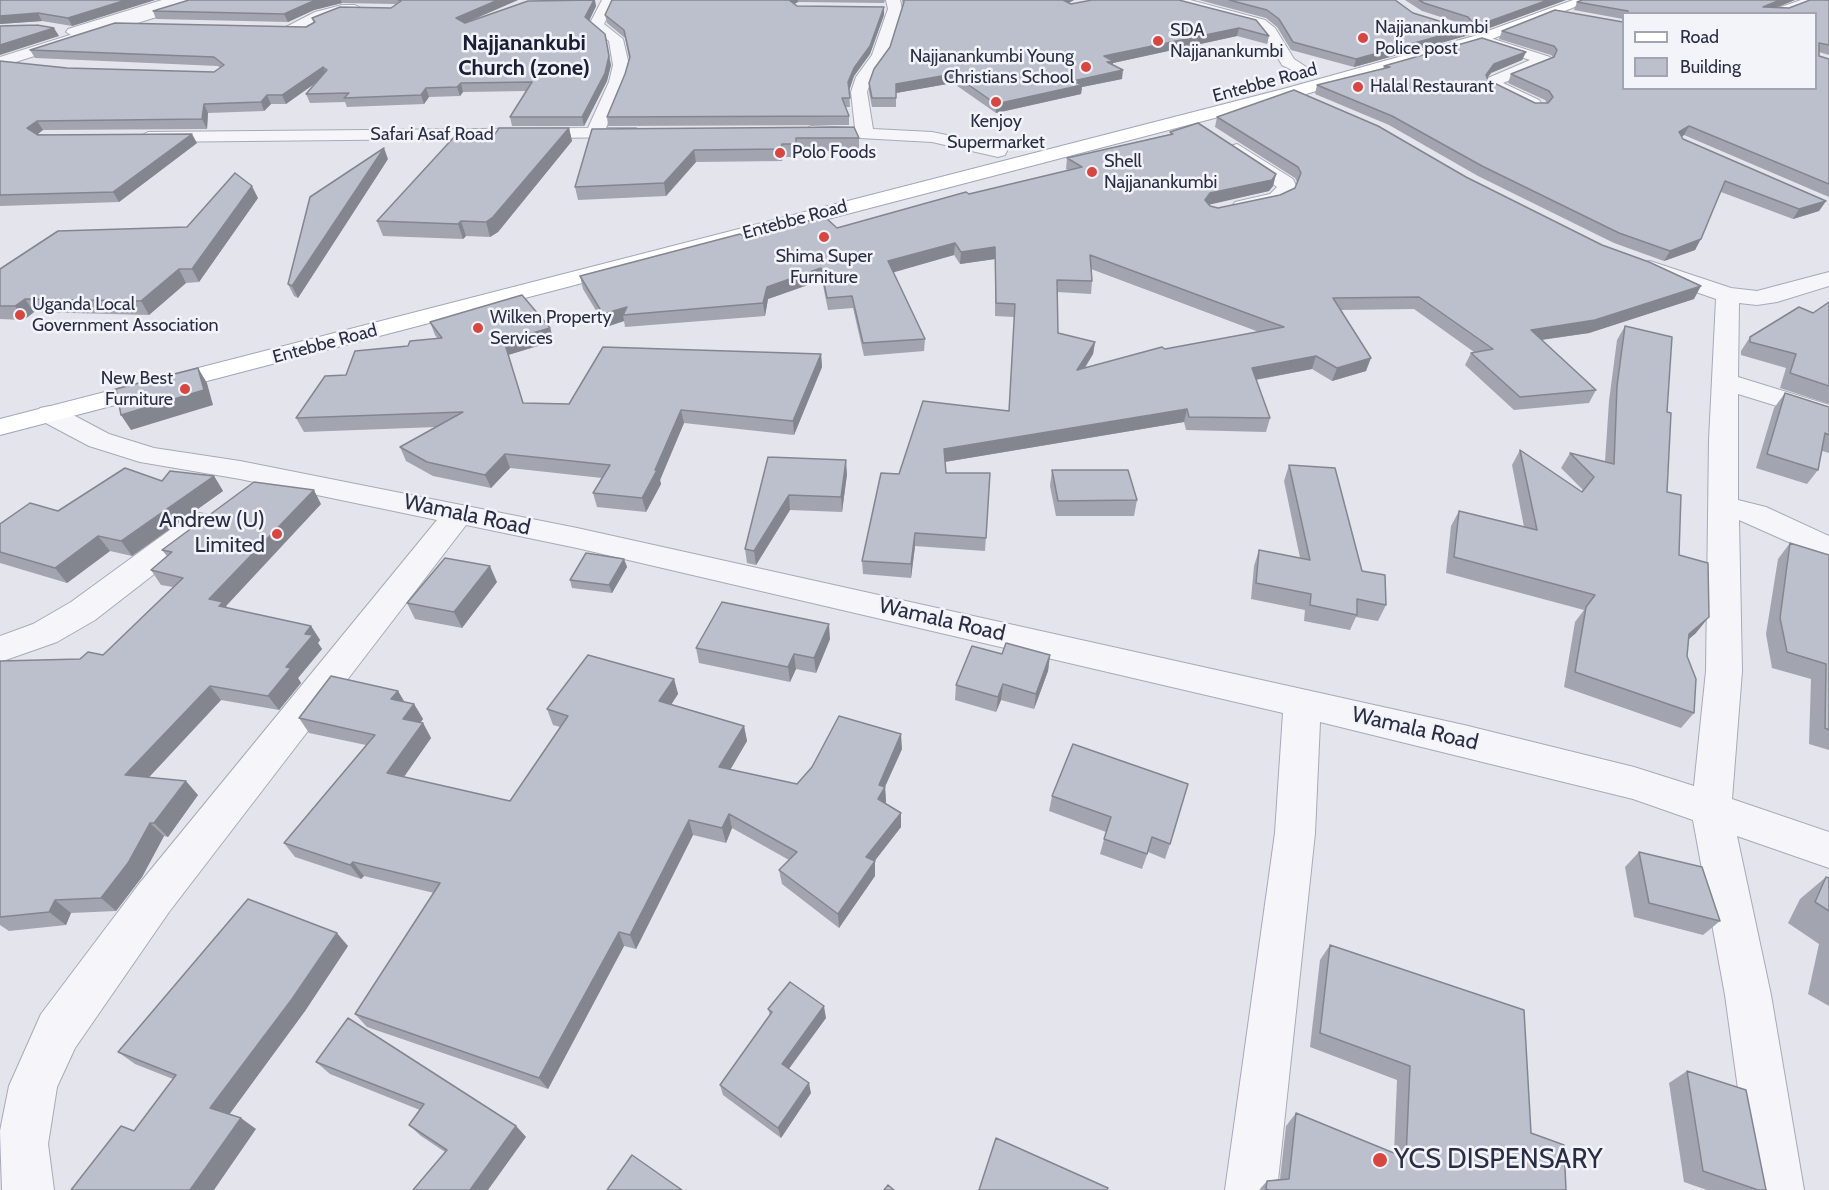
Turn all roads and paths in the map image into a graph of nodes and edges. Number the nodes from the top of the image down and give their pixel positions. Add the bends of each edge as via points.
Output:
1 (176, 0) edge
2 (195, 0) edge
3 (589, 0) edge
4 (599, 0) edge
5 (609, 0) edge
6 (1174, 0) edge
7 (1816, 0) edge
8 (891, 6) edge
9 (1553, 7) edge
10 (1582, 8) edge
11 (373, 9) edge
12 (1775, 12) edge
13 (118, 25) junction
14 (163, 27) edge
15 (52, 29) edge
16 (309, 29) edge
17 (81, 33) junction
18 (1479, 39) junction
19 (0, 62) edge
20 (40, 66) edge
21 (1306, 72) junction
22 (1293, 92) junction
23 (1321, 105) edge
24 (1538, 106) edge
25 (1188, 118) junction
26 (790, 131) edge
27 (865, 132) junction
28 (652, 133) edge
29 (594, 134) junction
30 (134, 137) edge
31 (998, 151) junction
32 (1226, 209) edge
33 (1628, 260) edge
34 (1829, 279) edge
35 (466, 286) dead end
36 (1728, 295) junction
37 (1725, 381) junction
38 (50, 414) junction
39 (1829, 414) edge
40 (0, 427) edge
41 (267, 476) junction
42 (1723, 506) junction
43 (459, 513) junction
44 (1829, 549) edge
45 (0, 649) edge
46 (1302, 702) junction
47 (1711, 808) junction
48 (1829, 850) edge
49 (28, 1190) edge
50 (1251, 1190) edge
51 (1778, 1190) edge

1 - 17 street
2 - 13 street
3 - 4 street
5 - 29 street via 596,26 616,39 621,65
6 - 21 street via 1260,23 1270,31 1288,62
7 - 12 street
8 - 27 street via 880,54 859,92
9 - 10 main road, Entebbe Road
9 - 18 main road, Entebbe Road
9 - 21 main road, Entebbe Road
11 - 16 street via 342,9 284,28
13 - 14 street
13 - 17 street
15 - 17 street
17 - 19 street
18 - 22 main road, Entebbe Road
18 - 24 street via 1544,60 1498,78 1493,85
19 - 20 street
21 - 31 main road, Entebbe Road
22 - 23 street
22 - 25 main road, Entebbe Road
25 - 32 street via 1286,183 1287,188 1277,198
25 - 38 main road, Entebbe Road
26 - 27 street
27 - 31 street via 932,137
28 - 29 street, Safari Asaf Road
29 - 30 street, Safari Asaf Road
31 - 35 main road, Entebbe Road
33 - 36 street
34 - 36 street via 1776,295
36 - 37 street
37 - 39 street
37 - 42 street
38 - 40 main road, Entebbe Road
38 - 41 street, Wamala Road via 90,436 150,456
41 - 43 street, Wamala Road
41 - 45 street via 83,611 45,633
42 - 44 street via 1755,514
42 - 47 street via 1724,671
43 - 46 street, Wamala Road
43 - 49 street via 154,898 58,1031 33,1086 23,1144
46 - 47 street, Wamala Road via 1634,783
46 - 50 street via 1294,844
47 - 48 street, Wamala Road
47 - 51 street via 1748,995

